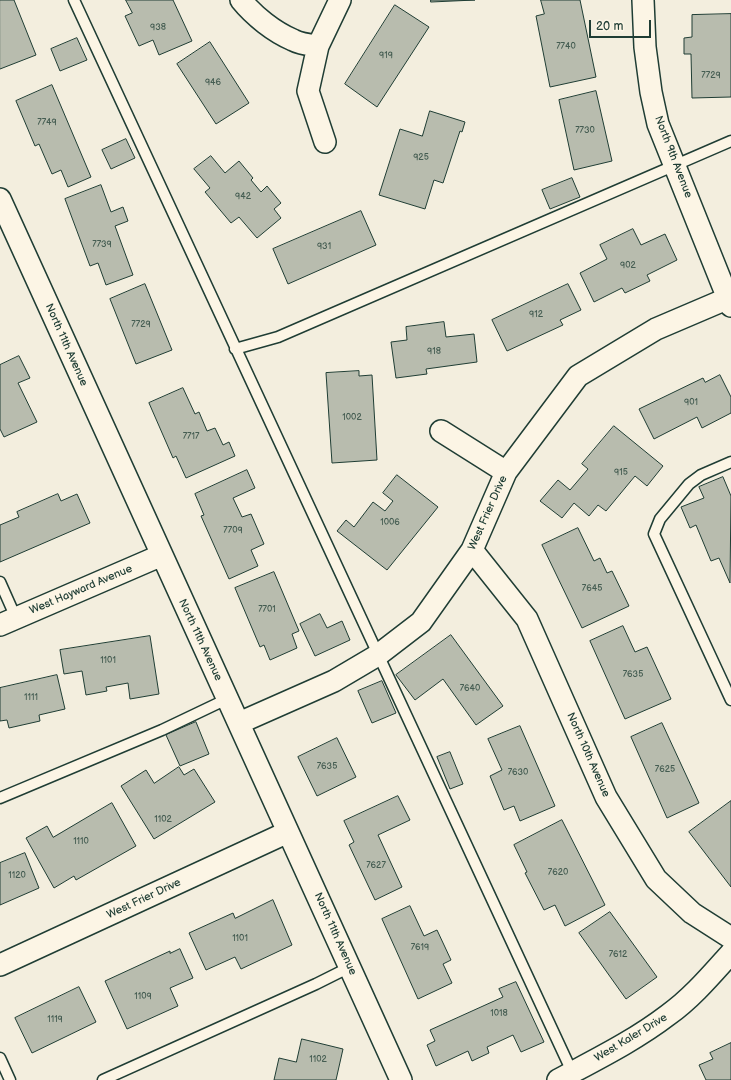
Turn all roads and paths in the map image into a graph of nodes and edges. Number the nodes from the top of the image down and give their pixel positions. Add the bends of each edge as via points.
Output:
1 (74, 0) edge
2 (241, 0) edge
3 (340, 0) edge
4 (643, 0) edge
5 (318, 46) junction
6 (731, 141) edge
7 (326, 142) dead end
8 (675, 166) junction
9 (0, 199) edge
10 (730, 301) edge
11 (235, 349) junction
12 (441, 431) dead end
13 (731, 462) edge
14 (506, 472) junction
15 (472, 550) junction
16 (162, 555) junction
17 (0, 582) edge
18 (8, 621) edge
19 (378, 655) junction
20 (227, 699) junction
21 (731, 700) edge
22 (239, 723) junction
23 (0, 798) edge
24 (288, 832) junction
25 (731, 938) edge
26 (731, 953) edge
27 (0, 965) edge
28 (350, 967) junction
29 (0, 1058) edge
30 (568, 1077) edge
31 (10, 1080) edge
32 (103, 1080) edge
33 (401, 1080) edge

1 - 11 lane
2 - 5 street via 270,27 294,41
3 - 5 street
4 - 8 street, North 9th Avenue via 645,47 651,92 658,124
5 - 7 street via 308,91
6 - 8 lane
8 - 10 street, North 9th Avenue
8 - 11 lane via 278,337
9 - 16 street, North 11th Avenue
10 - 14 street, West Frier Drive via 656,329 578,376
11 - 19 lane
12 - 14 street
13 - 21 lane via 689,484 660,519 654,534
14 - 15 street, West Frier Drive
15 - 19 street, West Frier Drive via 422,622
15 - 25 street, North 10th Avenue via 527,619 606,797 656,878 692,913
16 - 18 street, West Hayward Avenue
16 - 20 street, North 11th Avenue
17 - 18 lane
19 - 22 street, West Frier Drive via 334,682
19 - 30 lane
20 - 22 street, North 11th Avenue
20 - 23 lane via 162,730
22 - 24 street, North 11th Avenue
24 - 27 street, West Frier Drive
24 - 28 street, North 11th Avenue
26 - 30 street, West Kaler Drive via 706,981 669,1015
28 - 32 lane
28 - 33 street, North 11th Avenue
29 - 31 lane

